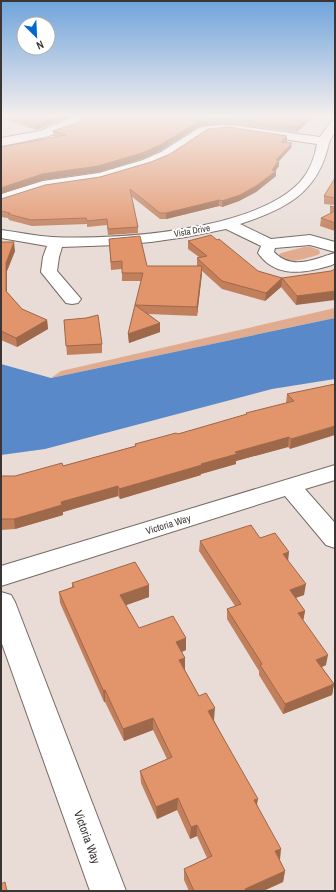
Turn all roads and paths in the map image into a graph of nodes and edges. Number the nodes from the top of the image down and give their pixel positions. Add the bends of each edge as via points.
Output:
1 (159, 158) edge
2 (318, 158) edge
3 (1, 199) edge
4 (228, 224) junction
5 (1, 234) edge
6 (57, 242) junction
7 (269, 244) junction
8 (335, 247) edge
9 (335, 258) edge
10 (72, 299) dead end
11 (335, 472) edge
12 (290, 487) junction
13 (335, 540) edge
14 (1, 576) edge
15 (1, 602) edge
16 (108, 891) edge

1 - 3 street via 100,177 43,186
2 - 4 street, Vista Drive via 303,187 267,209
4 - 6 street, Vista Drive via 179,234 121,241
4 - 7 street
5 - 6 street, Vista Drive
6 - 10 street via 50,258 49,272
7 - 8 street via 310,240
7 - 9 street via 266,253 271,261 284,266 298,268 318,265
11 - 12 street, Victoria Way
12 - 13 street
12 - 14 street, Victoria Way
15 - 16 street, Victoria Way

